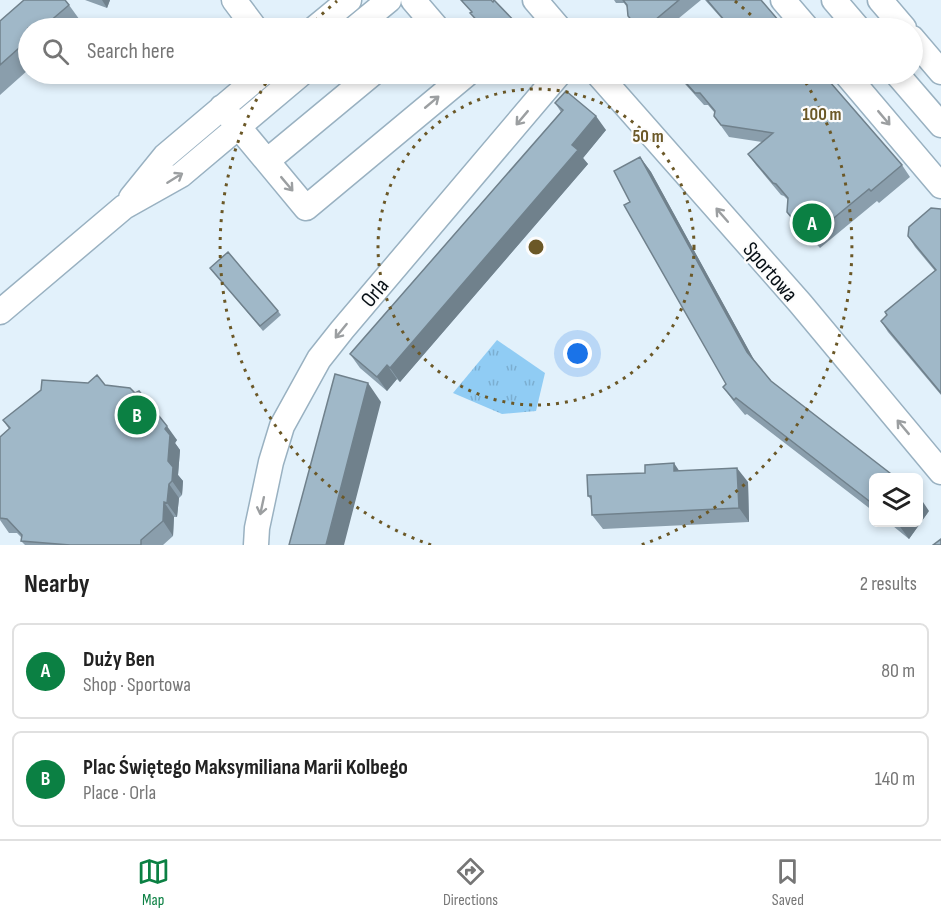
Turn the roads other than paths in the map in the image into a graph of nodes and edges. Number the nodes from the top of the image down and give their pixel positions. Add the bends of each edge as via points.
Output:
1 (234, 0) edge
2 (349, 0) edge
3 (389, 0) edge
4 (413, 0) edge
5 (534, 0) edge
6 (783, 0) edge
7 (834, 0) edge
8 (880, 0) edge
9 (248, 18) edge
10 (327, 18) edge
11 (367, 18) edge
12 (426, 18) edge
13 (550, 18) edge
14 (798, 18) edge
15 (849, 18) edge
16 (895, 18) edge
17 (923, 51) edge
18 (941, 72) edge
19 (250, 84) edge
20 (285, 84) edge
21 (360, 84) edge
22 (455, 84) edge
23 (551, 84) edge
24 (606, 84) edge
25 (854, 84) edge
26 (906, 84) edge
27 (222, 107) junction
28 (941, 125) edge
29 (238, 126) junction
30 (267, 161) junction
31 (941, 186) edge
32 (124, 207) junction
33 (1, 310) edge
34 (941, 472) edge
35 (256, 545) edge

1 - 9 street
2 - 10 street
3 - 11 street
4 - 12 street
5 - 13 street
6 - 14 street
7 - 15 street
8 - 16 street
17 - 18 street
19 - 27 street
20 - 29 street
21 - 30 street
30 -> 22 street via 306,208
23 -> 35 street, Orla via 319,359 282,426 271,462
34 -> 24 street, Sportowa via 800,303
25 -> 31 street
26 - 28 street
27 - 29 street
27 - 32 street via 165,156
29 - 30 street
32 -> 29 street via 181,175
32 - 33 street

